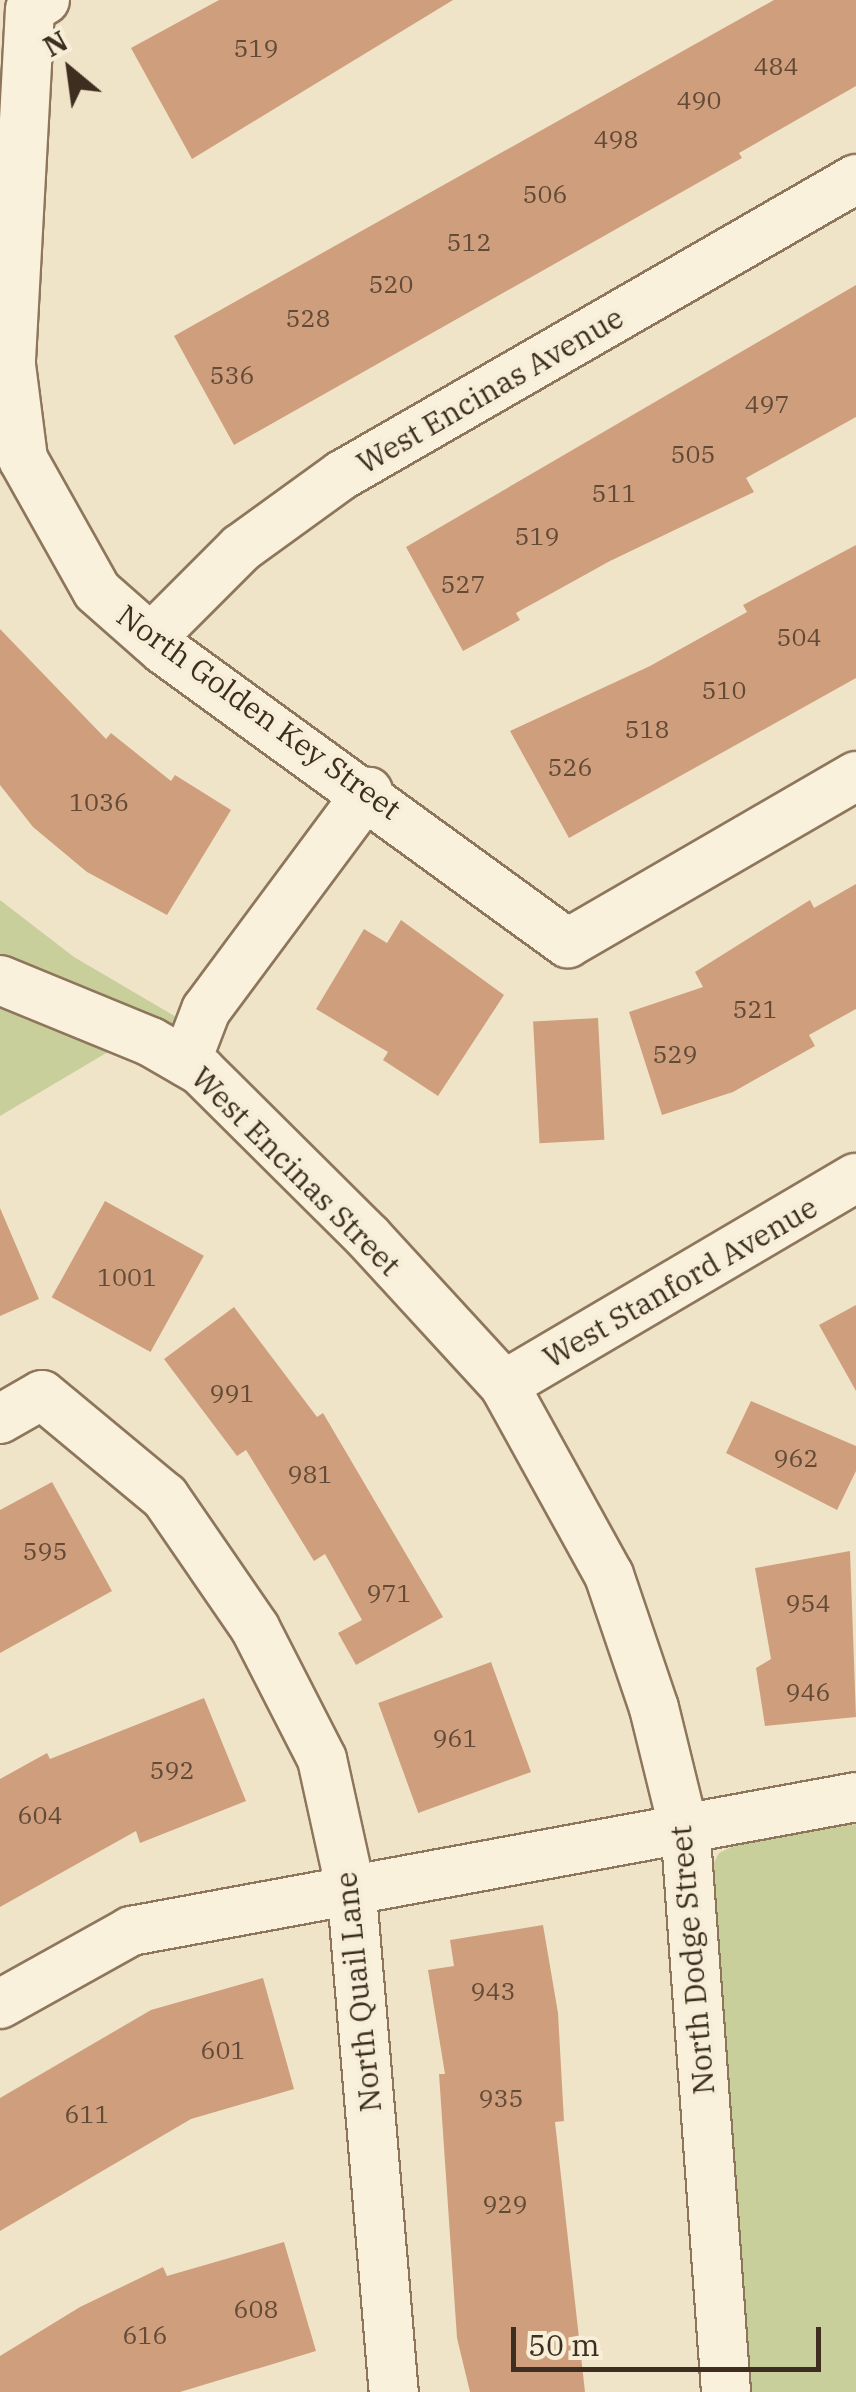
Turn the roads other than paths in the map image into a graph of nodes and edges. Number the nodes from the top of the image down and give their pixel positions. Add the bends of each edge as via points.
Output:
1 (38, 4) edge
2 (856, 180) edge
3 (151, 638) junction
4 (856, 776) edge
5 (368, 792) junction
6 (0, 980) edge
7 (186, 1062) junction
8 (856, 1178) edge
9 (504, 1386) junction
10 (0, 1419) edge
11 (856, 1798) edge
12 (683, 1828) junction
13 (350, 1888) junction
14 (0, 2004) edge
15 (394, 2392) edge
16 (726, 2392) edge

1 - 3 street, North Golden Key Street via 11,365 23,458 97,591
2 - 3 street, West Encinas Avenue via 342,475 241,548
3 - 5 street, North Golden Key Street
4 - 5 street, North Golden Key Street via 568,943
5 - 7 street via 206,1010
6 - 7 street, West Encinas Street
7 - 9 street, West Encinas Street via 369,1238
8 - 9 street, West Stanford Avenue
9 - 12 street, North Dodge Street via 608,1575 654,1708
10 - 13 street, North Quail Lane via 42,1395 166,1496 255,1628 322,1759
11 - 12 street
12 - 13 street
12 - 16 street, North Dodge Street
13 - 14 street via 131,1931
13 - 15 street, North Quail Lane

